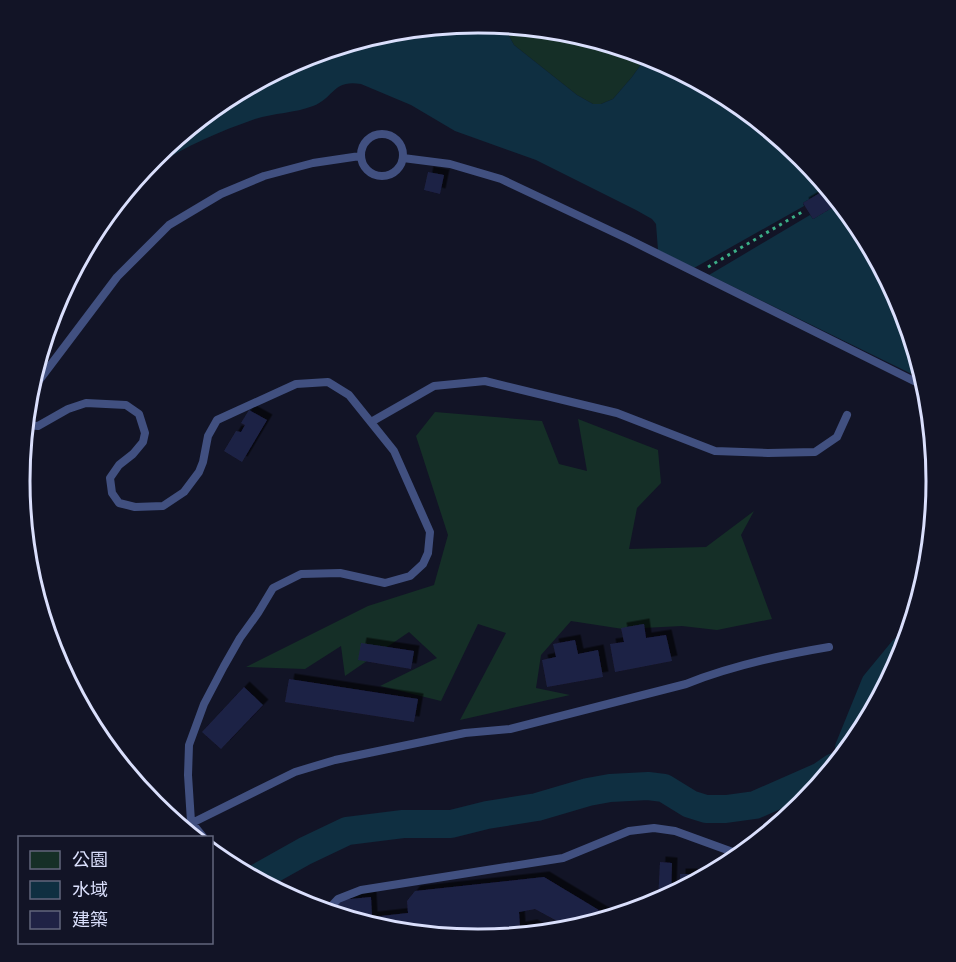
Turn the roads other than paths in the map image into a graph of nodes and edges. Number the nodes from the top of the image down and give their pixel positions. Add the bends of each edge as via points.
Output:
1 (360, 156) junction
2 (403, 158) junction
3 (43, 375) edge
4 (914, 381) edge
5 (847, 415) dead end
6 (371, 422) junction
7 (34, 426) edge
8 (829, 647) dead end
9 (192, 823) junction
10 (199, 831) edge
11 (730, 851) edge
12 (332, 904) edge

1 - 2 lane via 370,174 384,177 397,171
1 - 2 lane via 369,137 383,134 401,144
1 - 3 lane via 313,163 264,177 221,194 169,225 117,277
2 - 4 lane via 450,164 501,179
5 - 6 lane via 837,437 815,452 715,451 617,413 485,381 434,386
6 - 7 lane via 349,395 328,381 296,384 217,420 208,436 203,462 184,492 163,506 135,507 119,503 112,494 110,478 143,442 145,433 139,414 119,403 86,403
6 - 9 lane via 394,451 423,514 430,532 428,553 410,576 385,583 340,573 301,574 273,588 219,675 189,745
8 - 9 lane via 800,651 510,729 465,733 335,760 295,772
9 - 10 lane
11 - 12 lane via 675,831 629,831 562,858 361,890 338,898

